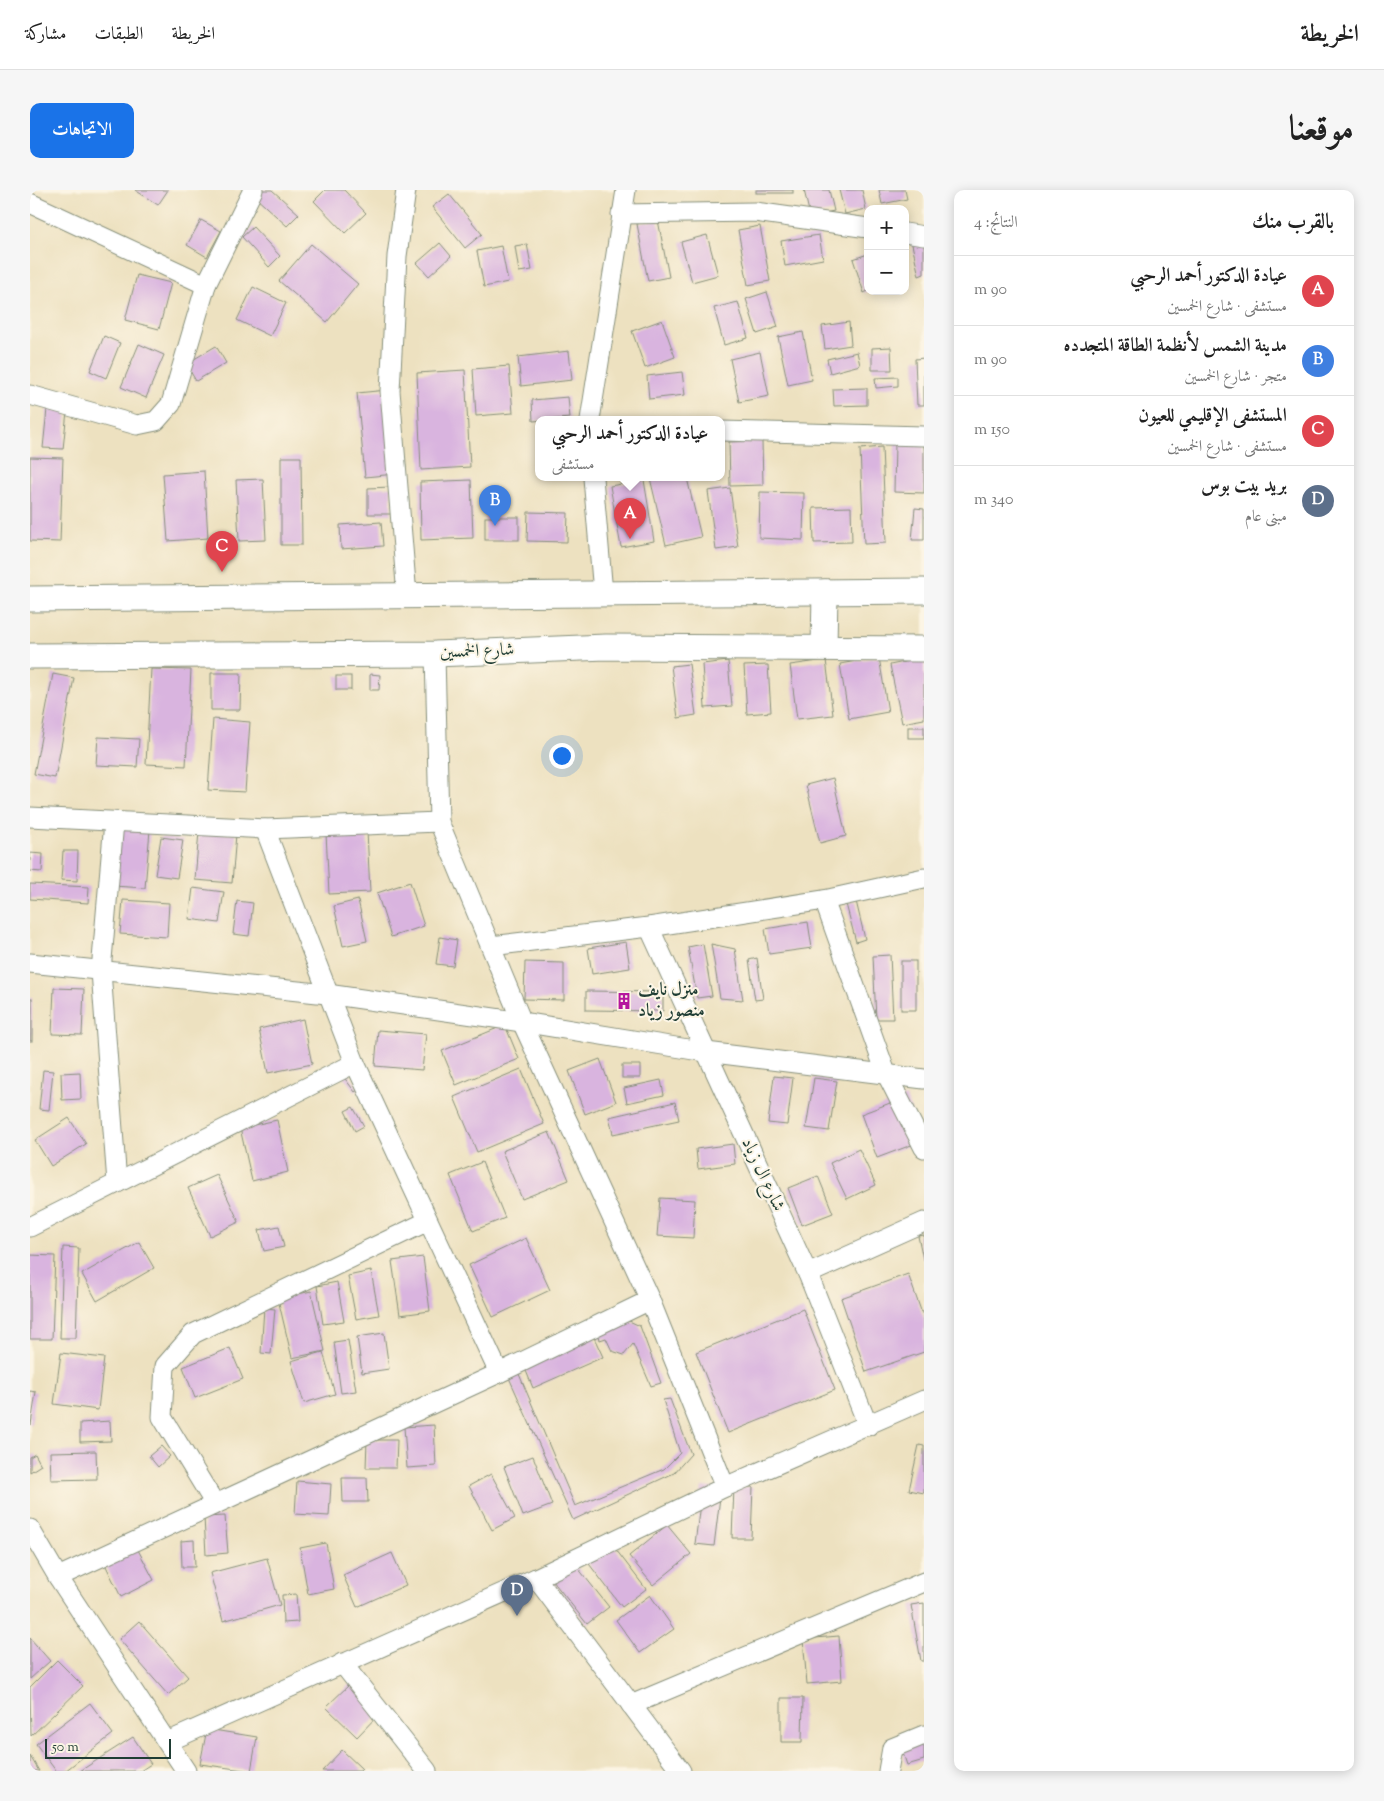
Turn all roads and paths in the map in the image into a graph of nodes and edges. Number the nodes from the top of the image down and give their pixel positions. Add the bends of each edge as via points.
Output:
1 (253, 190) edge
2 (406, 190) edge
3 (626, 190) edge
4 (30, 204) edge
5 (621, 214) junction
6 (864, 227) edge
7 (909, 234) edge
8 (924, 236) edge
9 (206, 286) junction
10 (30, 395) edge
11 (591, 416) edge
12 (725, 431) edge
13 (924, 436) edge
14 (593, 481) edge
15 (924, 591) edge
16 (825, 592) junction
17 (603, 593) junction
18 (407, 596) junction
19 (30, 599) edge
20 (824, 647) junction
21 (924, 649) edge
22 (435, 654) junction
23 (30, 656) edge
24 (30, 817) edge
25 (114, 822) junction
26 (439, 822) junction
27 (265, 829) junction
28 (924, 878) edge
29 (824, 900) junction
30 (649, 927) junction
31 (491, 946) junction
32 (30, 963) edge
33 (101, 971) junction
34 (327, 994) junction
35 (522, 1022) junction
36 (706, 1052) junction
37 (354, 1063) junction
38 (886, 1073) junction
39 (924, 1079) edge
40 (924, 1148) edge
41 (118, 1183) junction
42 (428, 1221) junction
43 (924, 1222) edge
44 (30, 1227) edge
45 (808, 1274) junction
46 (650, 1300) junction
47 (499, 1373) junction
48 (924, 1400) edge
49 (868, 1426) junction
50 (725, 1487) junction
51 (215, 1504) junction
52 (30, 1529) edge
53 (58, 1577) junction
54 (536, 1578) junction
55 (924, 1582) edge
56 (342, 1663) junction
57 (631, 1705) junction
58 (924, 1735) edge
59 (167, 1742) junction
60 (186, 1771) edge
61 (427, 1771) edge
62 (681, 1771) edge
63 (888, 1771) edge

1 - 9 street
2 - 18 street via 397,256 390,391
3 - 5 street
4 - 9 street
5 - 6 street via 755,212
5 - 11 street
7 - 8 street
9 - 10 street via 171,404 156,421 137,425
12 - 13 street
14 - 17 street
15 - 16 main road
16 - 17 main road
16 - 20 main road
17 - 18 main road
18 - 19 main road
20 - 21 main road, شارع الخمسين
20 - 22 main road, شارع الخمسين via 606,647
22 - 23 main road, شارع الخمسين
22 - 26 street
24 - 25 street
25 - 27 street
25 - 33 street
26 - 27 street
26 - 31 street
27 - 34 street
28 - 29 street
29 - 30 street
29 - 38 street
30 - 31 street
30 - 36 street, شارع ال زياد
31 - 35 street
32 - 33 street
33 - 34 street
33 - 41 street
34 - 35 street
34 - 37 street
35 - 36 street
35 - 46 street
36 - 38 street
36 - 45 street, شارع ال زياد
37 - 41 street
37 - 42 street
38 - 39 street
38 - 40 street
41 - 44 street
42 - 47 street
42 - 51 street via 193,1334 165,1366 162,1417
43 - 45 street
45 - 49 street, شارع ال زياد
46 - 47 street
46 - 50 street
47 - 51 street
48 - 49 street
49 - 50 street
50 - 54 street
51 - 53 street
52 - 53 street
53 - 59 street
54 - 56 street
54 - 57 street
55 - 57 street
56 - 59 street
56 - 61 street
57 - 62 street
58 - 63 street via 892,1748
59 - 60 street

